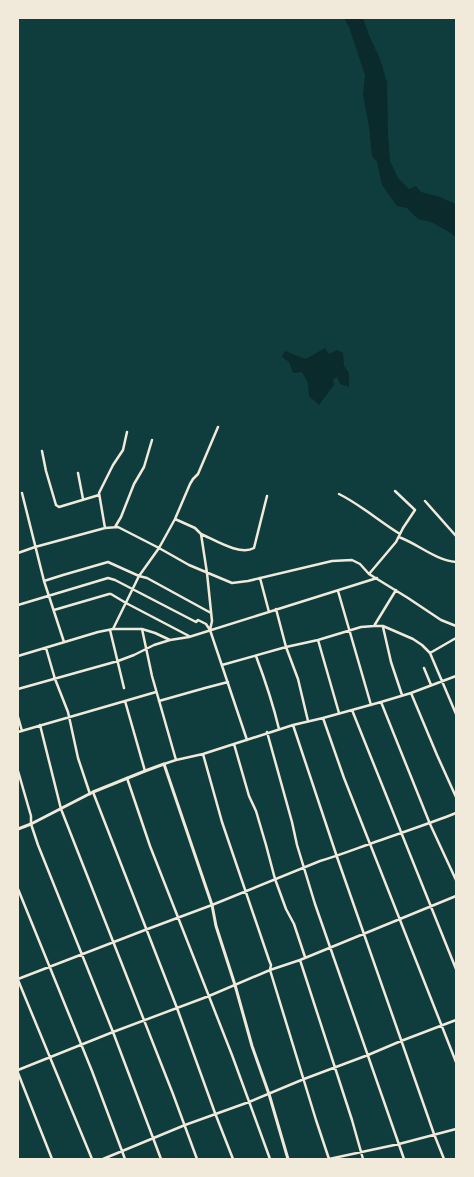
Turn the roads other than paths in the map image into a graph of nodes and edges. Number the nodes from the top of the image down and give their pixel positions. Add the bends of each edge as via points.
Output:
1 (218, 427) dead end
2 (126, 432) dead end
3 (152, 440) dead end
4 (42, 452) dead end
5 (78, 473) dead end
6 (395, 492) dead end
7 (22, 493) dead end
8 (339, 494) dead end
9 (99, 495) junction
10 (267, 496) dead end
11 (83, 500) junction
12 (425, 501) dead end
13 (175, 519) junction
14 (115, 527) junction
15 (105, 528) junction
16 (201, 534) junction
17 (400, 534) junction
18 (456, 536) edge
19 (399, 537) junction
20 (35, 547) junction
21 (159, 548) junction
22 (18, 553) edge
23 (456, 562) edge
24 (207, 573) junction
25 (369, 574) junction
26 (139, 576) junction
27 (260, 578) junction
28 (377, 578) junction
29 (44, 581) junction
30 (132, 589) junction
31 (396, 590) junction
32 (338, 591) junction
33 (49, 595) junction
34 (126, 603) junction
35 (18, 605) edge
36 (276, 609) junction
37 (54, 610) junction
38 (269, 612) junction
39 (211, 613) junction
40 (374, 626) junction
41 (383, 626) junction
42 (456, 626) edge
43 (142, 629) junction
44 (112, 630) junction
45 (210, 630) junction
46 (349, 631) junction
47 (190, 637) junction
48 (456, 638) edge
49 (170, 640) junction
50 (318, 640) junction
51 (64, 642) junction
52 (286, 647) junction
53 (46, 648) junction
54 (146, 649) junction
55 (430, 653) junction
56 (18, 656) edge
57 (256, 656) junction
58 (118, 661) junction
59 (222, 665) junction
60 (424, 668) dead end
61 (456, 676) edge
62 (55, 679) junction
63 (228, 682) junction
64 (442, 682) junction
65 (431, 686) junction
66 (124, 688) dead end
67 (18, 689) edge
68 (157, 692) junction
69 (411, 693) junction
70 (402, 695) junction
71 (125, 701) junction
72 (159, 701) junction
73 (381, 702) junction
74 (371, 705) junction
75 (352, 710) junction
76 (340, 713) junction
77 (456, 714) edge
78 (18, 717) edge
79 (69, 717) junction
80 (323, 718) junction
81 (308, 721) junction
82 (293, 724) junction
83 (40, 725) junction
84 (279, 729) junction
85 (22, 731) junction
86 (18, 732) edge
87 (267, 732) junction
88 (247, 740) junction
89 (234, 744) junction
90 (203, 754) junction
91 (176, 760) junction
92 (164, 764) junction
93 (18, 771) edge
94 (145, 771) junction
95 (128, 778) junction
96 (92, 793) junction
97 (456, 797) edge
98 (61, 808) junction
99 (456, 814) edge
100 (31, 824) junction
101 (430, 824) junction
102 (18, 829) edge
103 (402, 833) junction
104 (370, 844) junction
105 (336, 857) junction
106 (304, 868) junction
107 (275, 879) junction
108 (456, 880) edge
109 (18, 889) edge
110 (245, 891) junction
111 (456, 896) edge
112 (212, 906) junction
113 (432, 906) junction
114 (178, 918) junction
115 (400, 918) junction
116 (146, 930) junction
117 (364, 934) junction
118 (113, 942) junction
119 (330, 947) junction
120 (82, 954) junction
121 (305, 958) junction
122 (300, 960) junction
123 (50, 967) junction
124 (456, 969) edge
125 (270, 970) junction
126 (18, 979) edge
127 (235, 985) junction
128 (209, 996) junction
129 (176, 1008) junction
130 (144, 1020) junction
131 (456, 1020) edge
132 (442, 1026) junction
133 (113, 1032) junction
134 (401, 1041) junction
135 (81, 1045) junction
136 (368, 1055) junction
137 (49, 1058) junction
138 (456, 1062) edge
139 (335, 1067) junction
140 (18, 1071) edge
141 (304, 1079) junction
142 (268, 1094) junction
143 (249, 1102) junction
144 (215, 1113) junction
145 (185, 1125) junction
146 (456, 1129) edge
147 (434, 1134) junction
148 (153, 1139) junction
149 (399, 1144) junction
150 (122, 1150) junction
151 (360, 1152) junction
152 (52, 1159) edge
153 (92, 1159) edge
154 (103, 1159) edge
155 (125, 1159) edge
156 (161, 1159) edge
157 (197, 1159) edge
158 (233, 1159) edge
159 (270, 1159) edge
160 (288, 1159) edge
161 (329, 1159) edge
162 (363, 1159) edge
163 (404, 1159) edge
164 (444, 1159) edge

1 - 13 street
2 - 9 street via 123,450 112,464
3 - 14 street via 142,471
4 - 11 street via 56,505
5 - 11 street
6 - 17 street via 415,510
7 - 20 street
8 - 17 street
9 - 11 street
9 - 15 street
10 - 16 street via 254,548 251,550 229,547
12 - 18 street
13 - 16 street
13 - 21 street
14 - 15 street
14 - 21 street
15 - 20 street
16 - 24 street
17 - 19 street
19 - 23 street via 428,552
19 - 25 street
20 - 22 street
20 - 29 street
21 - 24 street
21 - 26 street
24 - 27 street via 232,583
24 - 39 street
25 - 27 street via 352,560 332,561
25 - 28 street
26 - 29 street via 108,562
26 - 30 street
26 - 39 street
27 - 38 street
28 - 31 street
28 - 32 street
29 - 33 street
30 - 33 street via 108,578
30 - 34 street
30 - 45 street via 196,622 198,620 206,624
31 - 40 street
31 - 42 street via 441,620
32 - 36 street
32 - 46 street
33 - 35 street
33 - 37 street
34 - 37 street via 109,594
34 - 44 street
34 - 47 street
36 - 38 street
36 - 52 street
37 - 51 street
38 - 45 street
39 - 45 street
40 - 41 street
40 - 46 street
41 - 55 street via 414,639
41 - 70 street
43 - 44 street
43 - 49 street
43 - 54 street
44 - 51 street
44 - 58 street
45 - 47 street
45 - 59 street
46 - 50 street
46 - 74 street
47 - 49 street
48 - 55 street
49 - 54 street
50 - 52 street
50 - 76 street
51 - 53 street
52 - 57 street
52 - 81 street via 298,679
53 - 56 street
53 - 62 street
54 - 58 street
54 - 68 street
55 - 64 street
57 - 59 street
57 - 84 street
58 - 62 street
58 - 66 street
59 - 63 street
60 - 65 street
61 - 64 street
62 - 67 street
62 - 79 street
63 - 72 street
63 - 88 street
64 - 65 street
64 - 77 street
65 - 69 street
68 - 71 street
68 - 72 street
69 - 70 street
69 - 97 street
70 - 73 street
71 - 79 street
71 - 94 street
72 - 91 street
73 - 74 street
73 - 101 street
74 - 75 street
75 - 76 street
75 - 103 street
76 - 80 street
78 - 85 street
79 - 83 street
79 - 96 street via 78,758
80 - 81 street
80 - 104 street
81 - 82 street
82 - 84 street
82 - 105 street
83 - 85 street
83 - 98 street
84 - 87 street
85 - 86 street
87 - 88 street
87 - 106 street
88 - 89 street
89 - 90 street
89 - 107 street
90 - 91 street
90 - 110 street
91 - 92 street
92 - 94 street
92 - 112 street
93 - 100 street via 32,816
94 - 95 street
95 - 96 street
95 - 114 street via 150,846
96 - 98 street
96 - 116 street
98 - 100 street
98 - 118 street
99 - 101 street
100 - 102 street
100 - 120 street
101 - 103 street
101 - 108 street
103 - 104 street
103 - 113 street
104 - 105 street
104 - 115 street
105 - 106 street
105 - 117 street
106 - 107 street
106 - 119 street
107 - 110 street
107 - 121 street
109 - 123 street
110 - 112 street
110 - 125 street via 271,965
111 - 113 street
112 - 114 street
112 - 127 street
113 - 115 street
113 - 124 street
114 - 116 street
114 - 128 street
115 - 117 street
115 - 132 street
116 - 118 street
116 - 129 street
117 - 119 street
117 - 134 street
118 - 120 street
118 - 130 street
119 - 121 street
119 - 136 street
120 - 123 street
120 - 133 street
121 - 122 street
122 - 125 street
122 - 139 street
123 - 126 street
123 - 135 street
125 - 127 street
125 - 141 street
126 - 137 street
127 - 128 street
127 - 142 street
128 - 129 street
128 - 143 street
129 - 130 street
129 - 144 street
130 - 133 street
130 - 145 street
131 - 132 street
132 - 134 street
132 - 138 street
133 - 135 street
133 - 148 street
134 - 136 street
134 - 147 street
135 - 137 street
135 - 150 street
136 - 139 street
136 - 149 street
137 - 140 street
137 - 153 street
139 - 141 street
139 - 151 street
140 - 152 street
141 - 142 street
141 - 161 street
142 - 143 street
142 - 160 street
143 - 144 street
143 - 159 street
144 - 145 street
144 - 158 street
145 - 148 street
145 - 157 street
146 - 147 street
147 - 149 street
147 - 164 street
148 - 150 street
148 - 156 street
149 - 151 street
149 - 163 street
150 - 154 street
150 - 155 street
151 - 161 street
151 - 162 street

